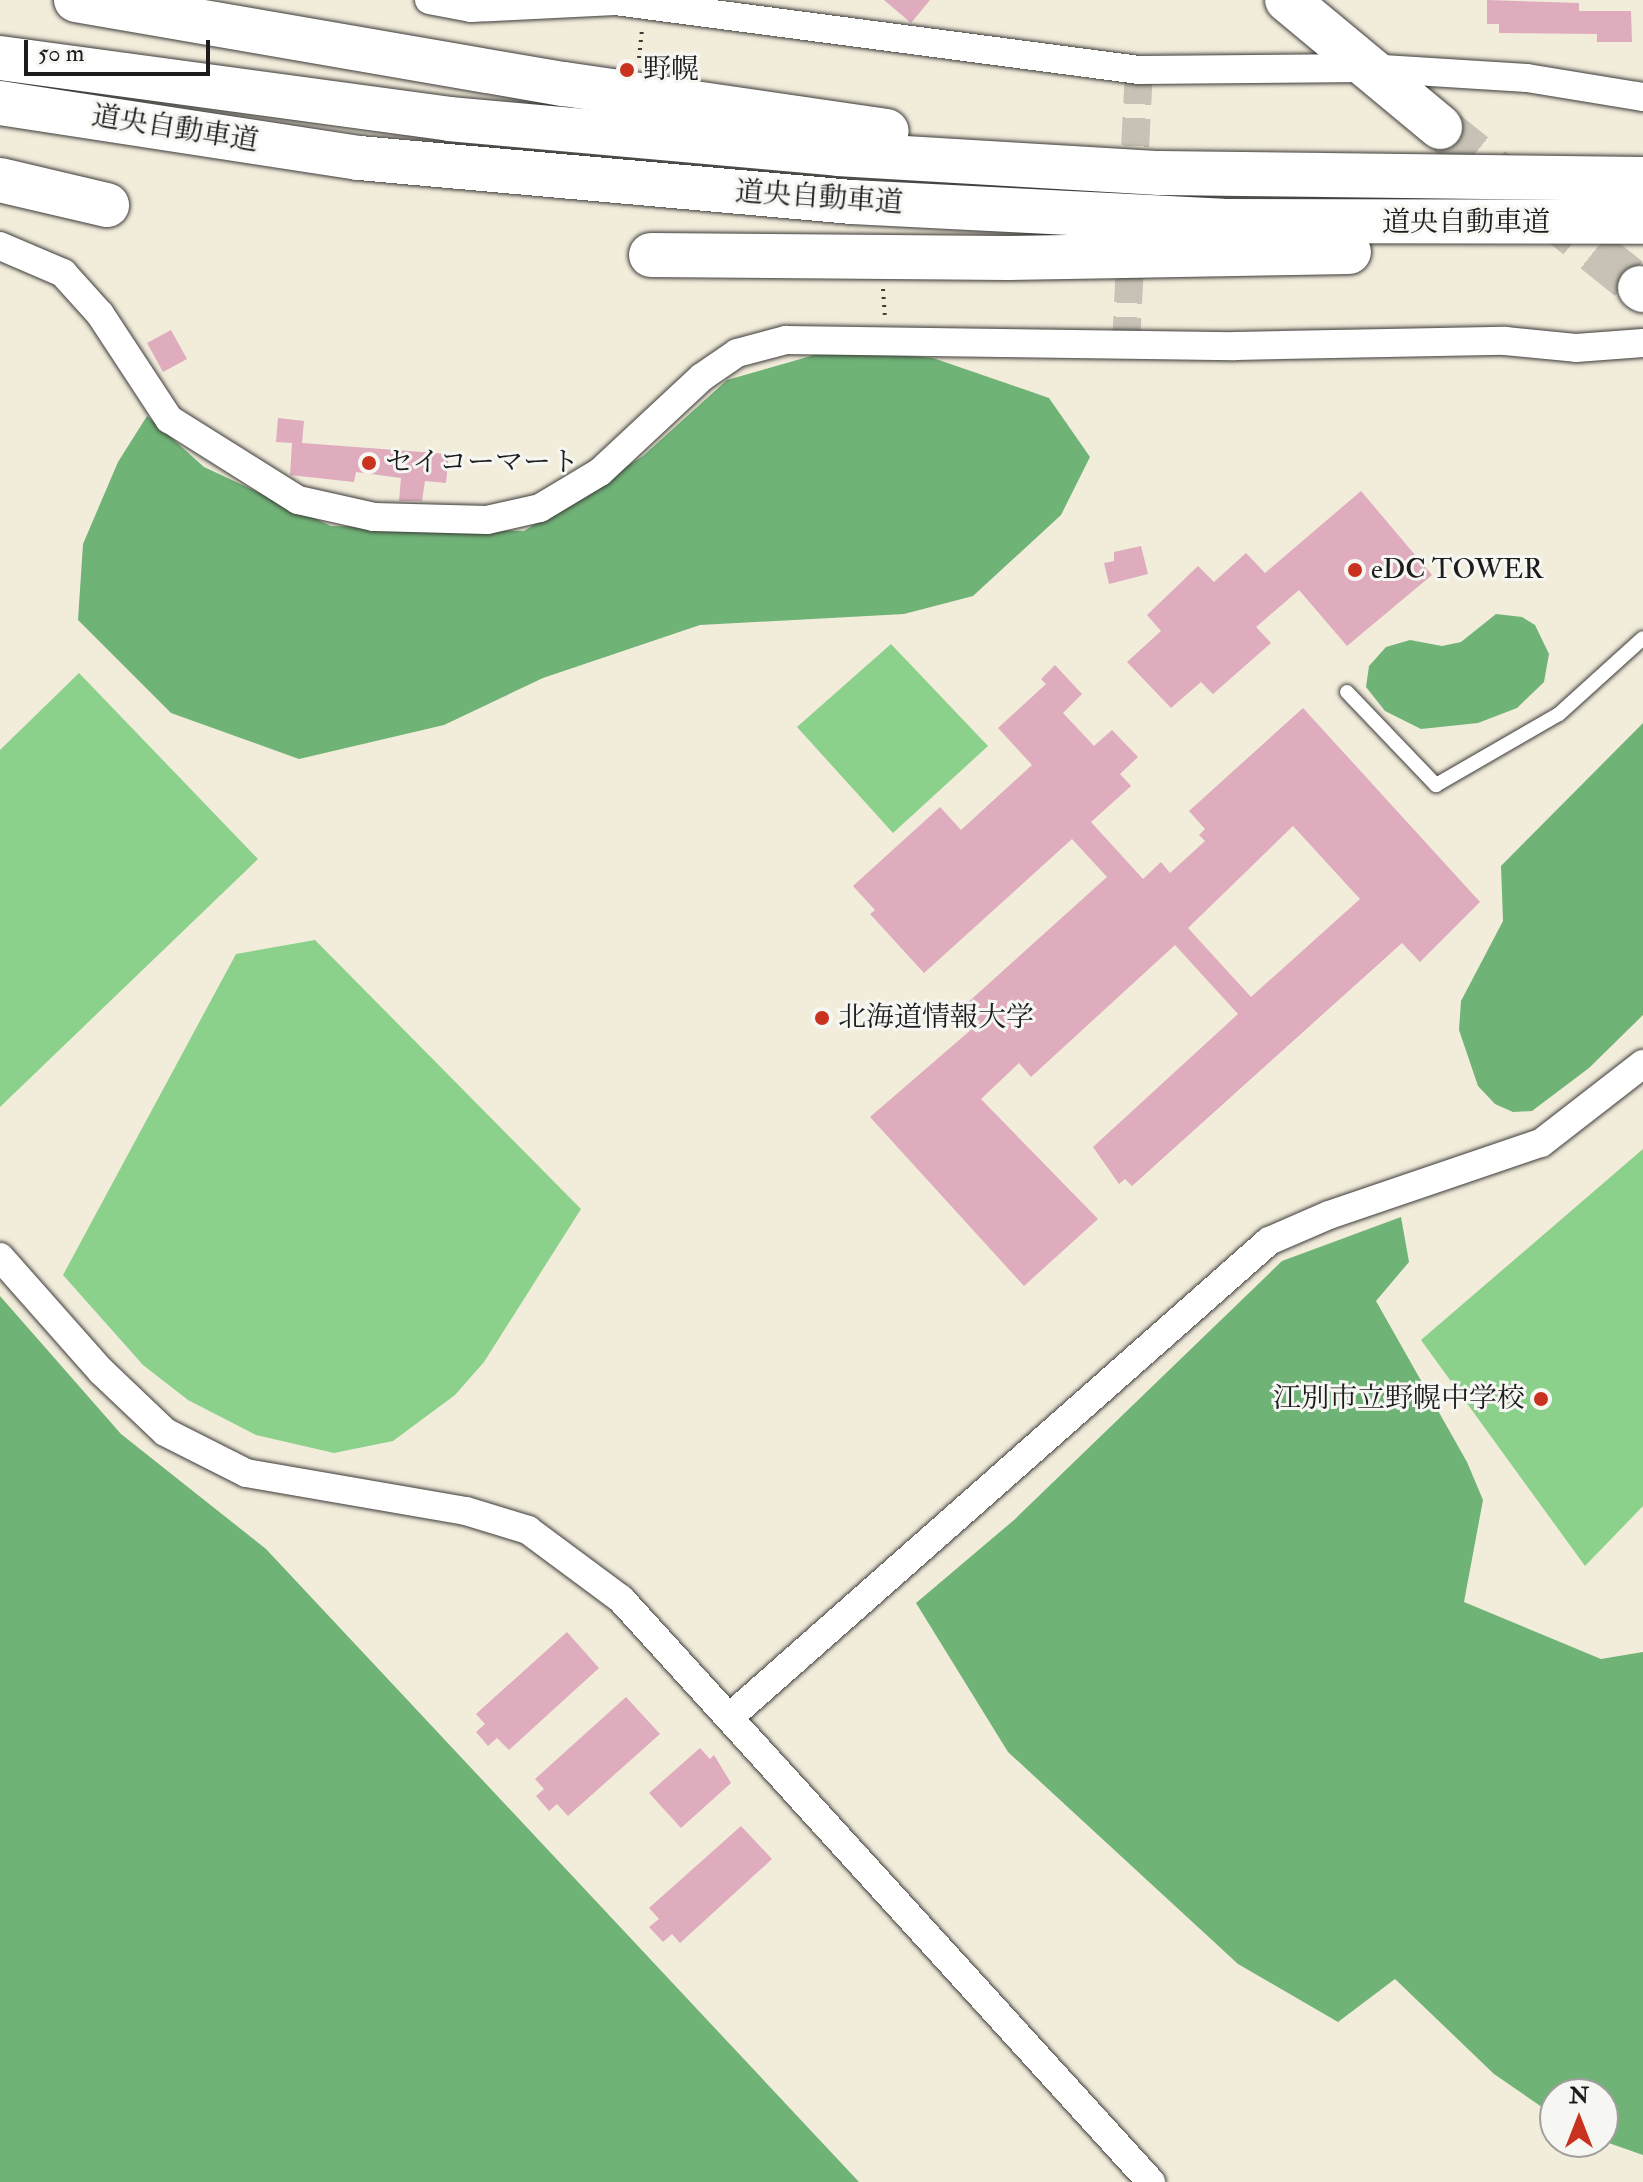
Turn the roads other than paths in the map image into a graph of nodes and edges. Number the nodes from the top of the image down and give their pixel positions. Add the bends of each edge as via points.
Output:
1 (76, 0) edge
2 (429, 0) edge
3 (1287, 0) edge
4 (762, 10) edge
5 (0, 58) edge
6 (1367, 68) junction
7 (1643, 97) edge
8 (0, 103) edge
9 (1440, 127) tunnel mouth
10 (1159, 173) junction
11 (1643, 179) edge
12 (0, 180) edge
13 (107, 205) dead end
14 (1643, 222) edge
15 (1643, 236) edge
16 (0, 246) edge
17 (651, 255) dead end
18 (1643, 343) edge
19 (1643, 638) edge
20 (1347, 692) dead end
21 (1643, 1064) edge
22 (0, 1257) edge
23 (731, 1716) junction
24 (1151, 2182) edge

1 - 10 main road via 564,84
2 - 4 street via 471,8 615,1
3 - 6 main road
4 - 6 street via 1139,70
5 - 10 main road, 道央自動車道 via 449,119 838,154
6 - 7 street via 1527,78
6 - 9 main road
8 - 14 main road, 道央自動車道 via 359,158 852,202 1223,221
10 - 11 main road, 道央自動車道
12 - 13 main road
15 - 17 main road via 1389,251 1008,258
16 - 18 street via 63,273 100,314 169,419 298,500 374,517 487,520 540,508 600,472 702,377 737,353 786,340 1235,346 1505,341 1576,348
19 - 20 lane via 1559,714 1436,785
21 - 23 street via 1541,1143 1329,1215 1269,1241
22 - 23 street via 101,1371 165,1432 246,1473 466,1511 528,1530 621,1599
23 - 24 street

